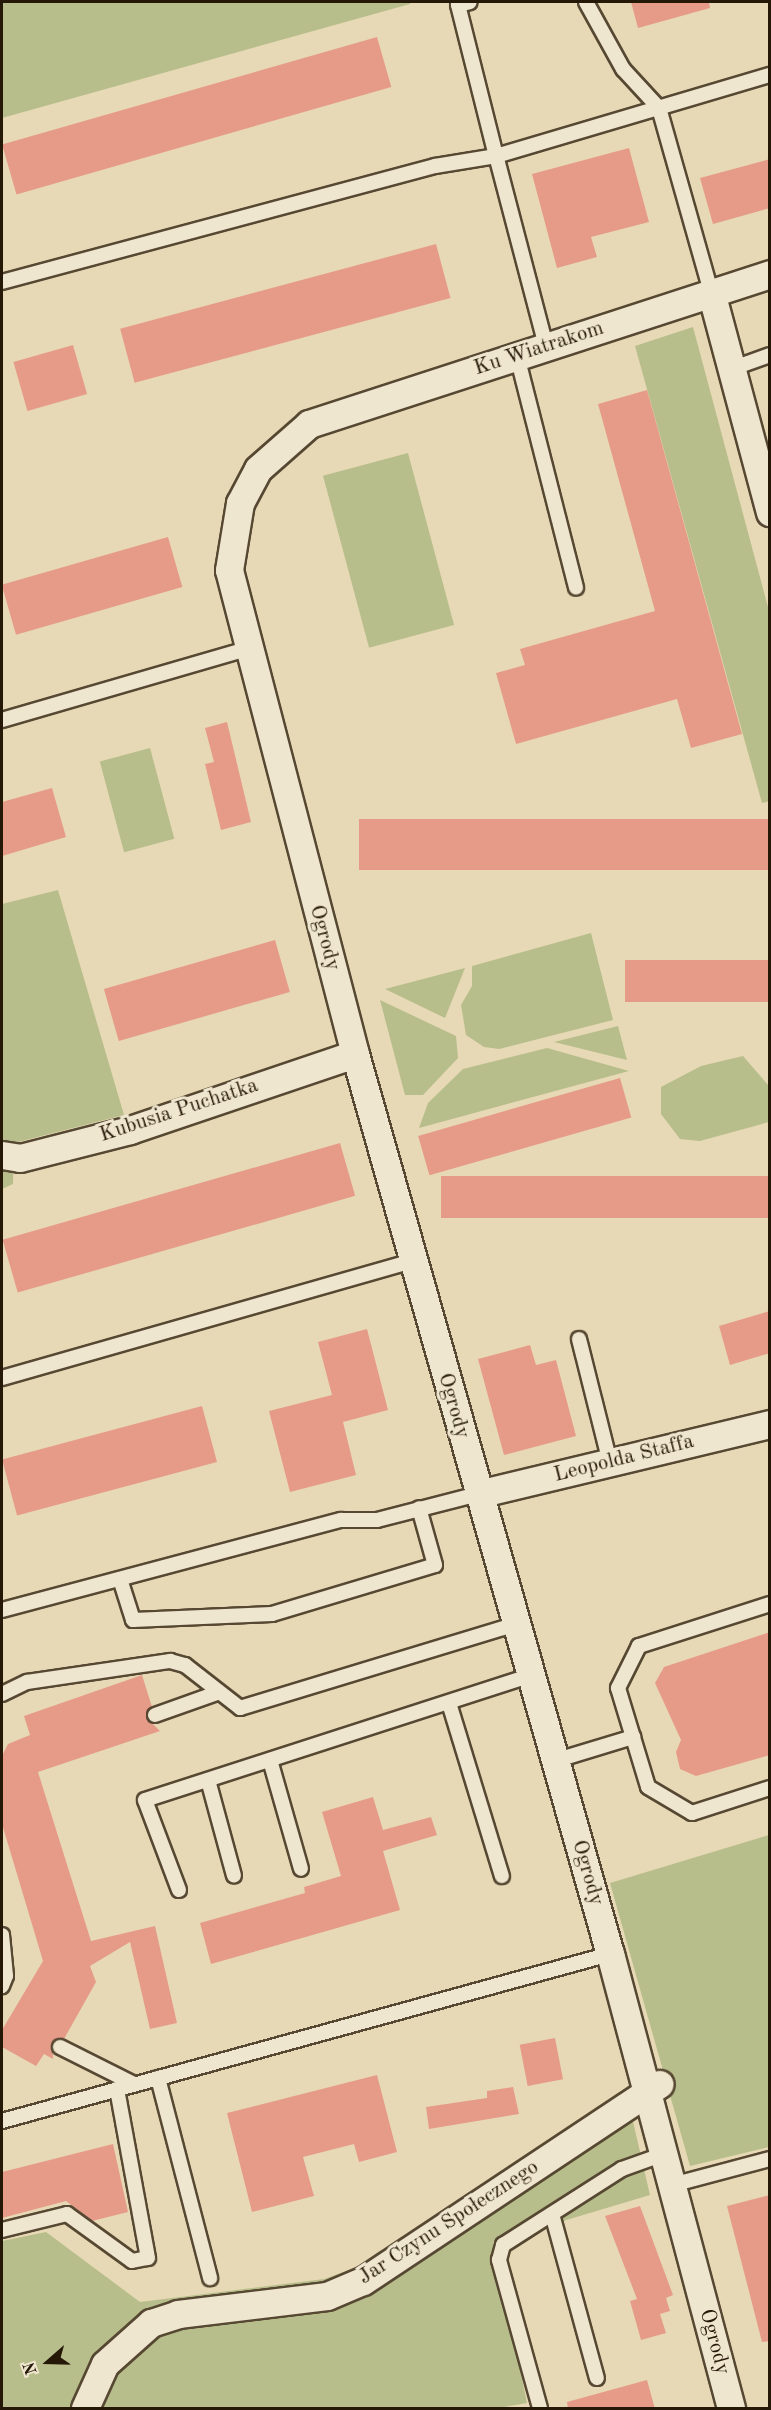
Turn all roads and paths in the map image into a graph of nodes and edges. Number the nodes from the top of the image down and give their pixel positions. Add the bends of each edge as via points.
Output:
1 (470, 2) edge
2 (586, 2) edge
3 (770, 75) edge
4 (659, 108) junction
5 (496, 156) junction
6 (770, 274) edge
7 (2, 282) edge
8 (711, 292) junction
9 (546, 346) junction
10 (770, 355) edge
11 (517, 356) junction
12 (731, 369) junction
13 (309, 424) joint
14 (770, 512) edge
15 (576, 588) dead end
16 (246, 649) junction
17 (2, 720) edge
18 (355, 1053) junction
19 (11, 1156) edge
20 (413, 1261) junction
21 (579, 1339) dead end
22 (2, 1378) edge
23 (770, 1424) edge
24 (610, 1462) junction
25 (478, 1494) junction
26 (419, 1508) junction
27 (120, 1579) junction
28 (770, 1604) edge
29 (2, 1610) edge
30 (516, 1624) junction
31 (530, 1677) junction
32 (217, 1693) junction
33 (2, 1694) edge
34 (449, 1703) junction
35 (154, 1714) dead end
36 (633, 1737) junction
37 (270, 1760) junction
38 (554, 1761) junction
39 (208, 1780) junction
40 (770, 1788) edge
41 (301, 1869) dead end
42 (234, 1876) dead end
43 (502, 1876) dead end
44 (179, 1890) dead end
45 (2, 1935) edge
46 (610, 1954) junction
47 (2, 1986) edge
48 (60, 2047) dead end
49 (158, 2078) junction
50 (134, 2084) junction
51 (117, 2089) junction
52 (654, 2089) junction
53 (2, 2121) edge
54 (664, 2154) junction
55 (770, 2159) edge
56 (672, 2185) junction
57 (552, 2214) junction
58 (2, 2230) edge
59 (210, 2278) dead end
60 (597, 2378) dead end
61 (85, 2409) edge
62 (540, 2409) edge
63 (731, 2409) edge

1 - 5 lane via 458,5
2 - 4 lane via 623,69
3 - 4 lane
4 - 5 lane
4 - 8 lane
5 - 7 lane via 435,166
5 - 9 lane
6 - 8 street, Ku Wiatrakom
8 - 9 street, Ku Wiatrakom
8 - 12 street
9 - 11 street, Ku Wiatrakom
10 - 12 lane
11 - 13 street, Ku Wiatrakom
11 - 15 lane
12 - 14 street
13 - 16 street, Ogrody via 258,469 240,503 229,570
16 - 17 lane
16 - 18 street, Ogrody
18 - 19 street, Kubusia Puchatka via 130,1130
18 - 20 street, Ogrody
20 - 22 lane
20 - 25 street, Ogrody
21 - 24 lane
23 - 24 street, Leopolda Staffa
24 - 25 street, Leopolda Staffa
25 - 26 lane
25 - 30 street, Ogrody
26 - 27 lane via 377,1520 341,1520
26 - 27 lane via 435,1565 272,1614 133,1620
27 - 29 lane
28 - 36 lane via 639,1646 618,1688
30 - 31 street, Ogrody
30 - 32 lane via 240,1708
31 - 34 lane
31 - 38 street, Ogrody
32 - 33 lane via 185,1665 170,1661 27,1682
32 - 35 lane
34 - 37 lane
34 - 43 lane
36 - 38 lane
36 - 40 lane via 648,1787 692,1814
37 - 39 lane
37 - 41 lane
38 - 46 street, Ogrody
39 - 42 lane
39 - 44 lane via 145,1800
45 - 47 lane via 6,1976
46 - 49 lane
46 - 52 street, Ogrody
48 - 50 lane
49 - 50 lane
49 - 59 lane
50 - 51 lane
51 - 53 lane
51 - 58 lane via 148,2258 132,2261 67,2214
52 - 54 street, Ogrody
52 - 61 street, Jar Czynu Społecznego via 363,2281 327,2296 178,2314 152,2323 105,2364
54 - 56 street, Ogrody
54 - 57 lane via 622,2169
55 - 56 lane
56 - 63 street, Ogrody
57 - 60 lane
57 - 62 lane via 503,2245 499,2260

